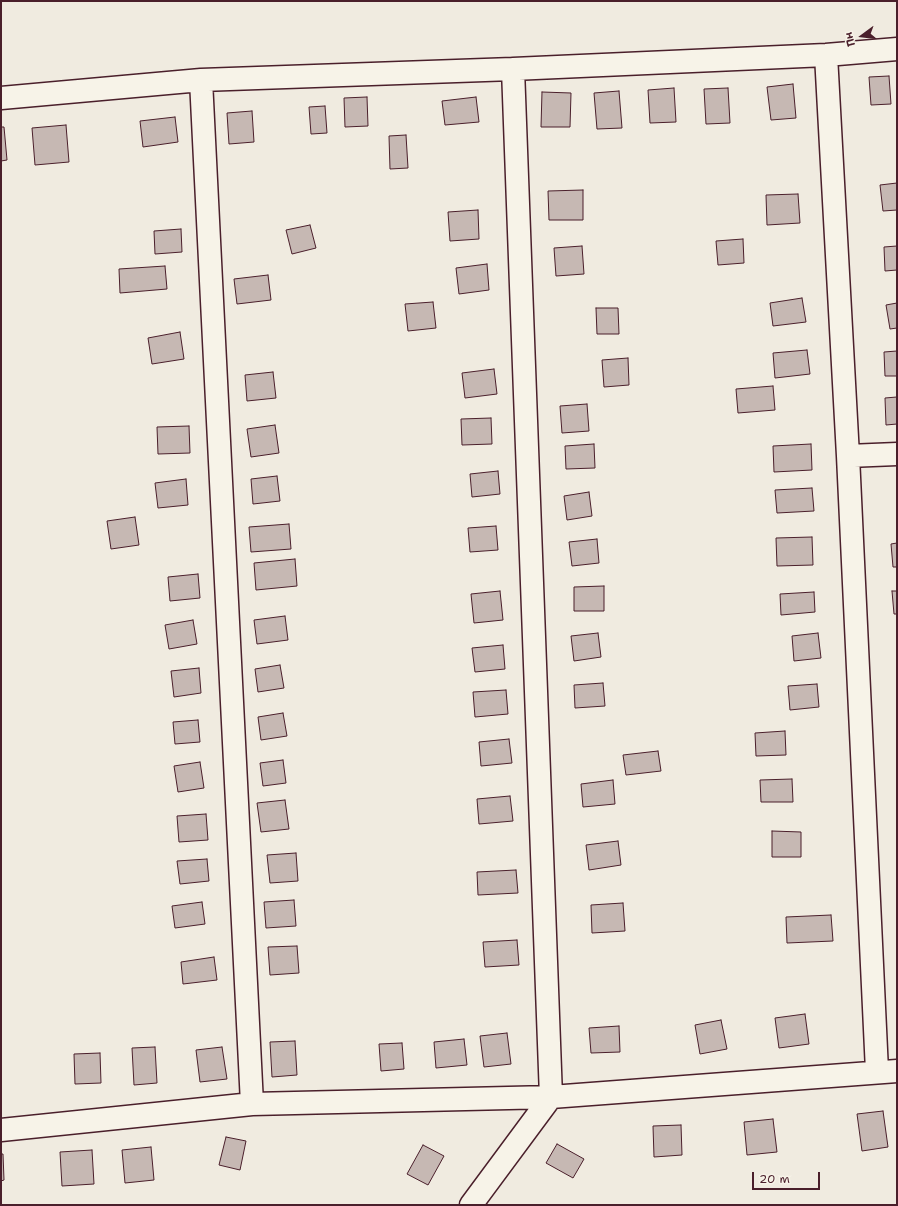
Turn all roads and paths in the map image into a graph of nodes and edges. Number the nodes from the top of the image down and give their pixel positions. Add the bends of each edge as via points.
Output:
1 (897, 49) edge
2 (826, 55) junction
3 (512, 69) junction
4 (201, 80) junction
5 (1, 98) edge
6 (897, 454) edge
7 (848, 456) junction
8 (887, 1071) edge
9 (551, 1097) junction
10 (252, 1104) junction
11 (1, 1130) edge
12 (472, 1205) edge

1 - 2 street
2 - 3 street
2 - 7 street
3 - 4 street
3 - 9 street
4 - 5 street
4 - 10 street
6 - 7 street
7 - 8 street
8 - 9 street
9 - 10 street
9 - 12 street
10 - 11 street

